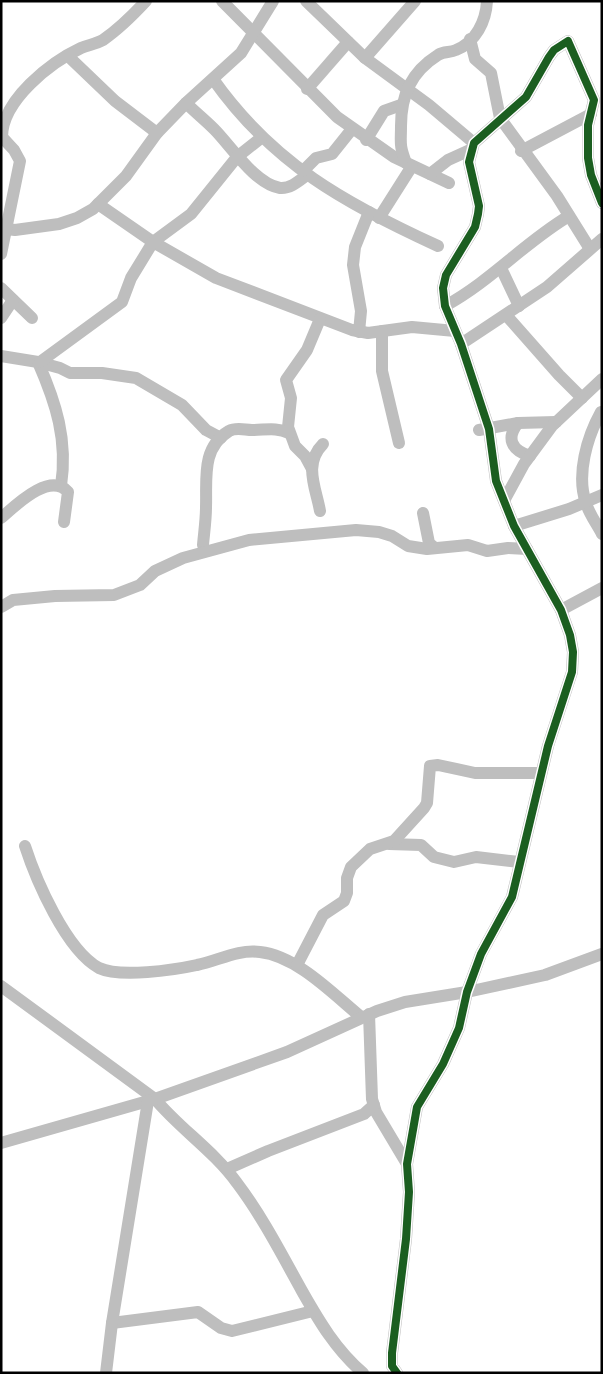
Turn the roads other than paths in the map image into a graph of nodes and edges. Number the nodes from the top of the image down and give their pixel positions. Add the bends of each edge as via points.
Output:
1 (146, 1) edge
2 (274, 1) edge
3 (306, 1) edge
4 (487, 1) edge
5 (414, 2) edge
6 (229, 4) edge
7 (254, 34) junction
8 (470, 39) junction
9 (348, 42) junction
10 (68, 56) junction
11 (364, 58) junction
12 (214, 79) junction
13 (406, 88) junction
14 (307, 89) junction
15 (186, 103) junction
16 (401, 105) junction
17 (591, 114) junction
18 (500, 118) junction
19 (352, 129) junction
20 (157, 133) junction
21 (261, 138) junction
22 (366, 140) junction
23 (472, 146) junction
24 (521, 151) junction
25 (238, 157) junction
26 (404, 162) junction
27 (305, 173) junction
28 (430, 174) junction
29 (449, 183) dead end
30 (602, 202) edge
31 (98, 204) junction
32 (374, 215) junction
33 (569, 216) junction
34 (6, 229) junction
35 (602, 239) edge
36 (153, 242) junction
37 (438, 246) dead end
38 (590, 250) junction
39 (1, 254) edge
40 (501, 268) junction
41 (1, 288) edge
42 (13, 300) junction
43 (446, 306) junction
44 (519, 306) junction
45 (506, 315) junction
46 (1, 318) edge
47 (32, 318) dead end
48 (320, 319) junction
49 (382, 331) junction
50 (455, 331) junction
51 (359, 332) junction
52 (461, 344) junction
53 (5, 354) edge
54 (39, 362) junction
55 (602, 379) edge
56 (602, 394) edge
57 (580, 400) junction
58 (601, 409) edge
59 (556, 422) junction
60 (518, 423) junction
61 (484, 429) junction
62 (289, 433) junction
63 (221, 438) junction
64 (399, 443) dead end
65 (323, 444) dead end
66 (525, 454) junction
67 (312, 469) junction
68 (61, 486) junction
69 (602, 495) edge
70 (504, 499) junction
71 (585, 502) junction
72 (320, 511) dead end
73 (423, 513) dead end
74 (1, 518) edge
75 (64, 522) dead end
76 (514, 526) junction
77 (602, 534) edge
78 (203, 546) dead end
79 (430, 547) junction
80 (527, 549) junction
81 (602, 588) edge
82 (1, 607) edge
83 (561, 610) junction
84 (541, 773) junction
85 (389, 844) junction
86 (25, 846) dead end
87 (519, 862) junction
88 (602, 954) edge
89 (296, 965) junction
90 (1, 986) edge
91 (467, 992) junction
92 (365, 1016) junction
93 (152, 1100) junction
94 (374, 1105) junction
95 (1, 1143) edge
96 (407, 1164) junction
97 (227, 1170) junction
98 (312, 1311) junction
99 (112, 1323) junction
100 (392, 1370) edge
101 (106, 1373) edge
102 (362, 1373) edge

1 - 10 street via 103,40
2 - 7 street
3 - 9 street
4 - 8 street via 485,21
5 - 11 street
6 - 7 street
7 - 12 street via 241,53
7 - 14 street
8 - 13 street via 456,51 440,54 430,61
8 - 18 street via 475,59 490,73
9 - 11 street
9 - 14 street
10 - 20 street via 115,101
10 - 34 street via 44,71 21,94 2,127 2,136 20,161
11 - 13 street
12 - 15 street
12 - 21 street
13 - 16 street
13 - 23 street
14 - 19 street
15 - 20 street
15 - 25 street
16 - 22 street via 384,111
16 - 26 street via 399,139
17 - 18 street via 594,100 568,41 554,50 526,97
17 - 24 street
17 - 30 street via 588,158
18 - 23 street
18 - 24 street
19 - 22 street
19 - 27 street via 332,154 316,158
20 - 31 street via 126,176
21 - 25 street
21 - 27 street
22 - 26 street
23 - 28 street
23 - 43 street via 469,162 478,214 475,227 446,276 443,288
24 - 33 street
25 - 27 street via 268,184 280,188 288,187
25 - 36 street via 191,214
26 - 28 street
26 - 32 street
27 - 32 street
28 - 29 street
31 - 34 street via 77,218 59,224
31 - 36 street
32 - 37 street
32 - 51 street via 355,247 353,265 361,311
33 - 38 street
33 - 40 street via 549,228
34 - 39 street
35 - 38 street
36 - 48 street via 224,282
36 - 54 street via 131,278 122,302
38 - 44 street
40 - 43 street
40 - 44 street
41 - 42 street
42 - 46 street
42 - 47 street
43 - 50 street
44 - 45 street
45 - 52 street
45 - 57 street
48 - 51 street
48 - 62 street via 307,350 286,380 291,398 287,421
49 - 50 street via 412,327
49 - 51 street
49 - 64 street via 382,371
50 - 52 street
52 - 61 street
53 - 54 street
54 - 63 street via 70,373 102,373 142,380 182,405 206,430
54 - 68 street via 57,406 63,453
55 - 57 street
56 - 57 street
57 - 59 street
58 - 71 street via 584,461
59 - 60 street
59 - 66 street
60 - 61 street
60 - 66 street via 510,438
61 - 70 street via 496,481
62 - 63 street via 277,428 237,429 230,430
62 - 67 street
63 - 78 street via 206,464
65 - 67 street via 317,451
66 - 70 street via 521,469
67 - 72 street
68 - 74 street via 35,491
68 - 75 street via 69,498
69 - 71 street
70 - 76 street
71 - 76 street
71 - 77 street
73 - 79 street
76 - 80 street
79 - 80 street via 468,545 487,551
79 - 82 street via 408,546 392,536 371,531 249,540 183,558 155,571 140,585 114,595 13,600
80 - 83 street
81 - 83 street
83 - 84 street via 570,635 572,672
84 - 85 street via 483,774 430,766 427,803
84 - 87 street
85 - 87 street via 421,845 434,856 454,862 476,857
85 - 89 street via 370,849 351,867 344,901 323,915
86 - 89 street via 50,908 68,938 101,969 160,972 200,965 232,954 260,952
87 - 91 street via 507,910 481,954
88 - 91 street via 545,975
89 - 92 street
90 - 93 street
91 - 92 street via 405,1002
91 - 96 street via 450,1048 417,1107
92 - 93 street via 287,1052
92 - 94 street
93 - 95 street
93 - 97 street
93 - 99 street
94 - 96 street
94 - 97 street via 364,1114
96 - 100 street via 406,1239
97 - 98 street via 262,1223
98 - 99 street via 232,1331 198,1312
98 - 102 street via 336,1346
99 - 101 street

